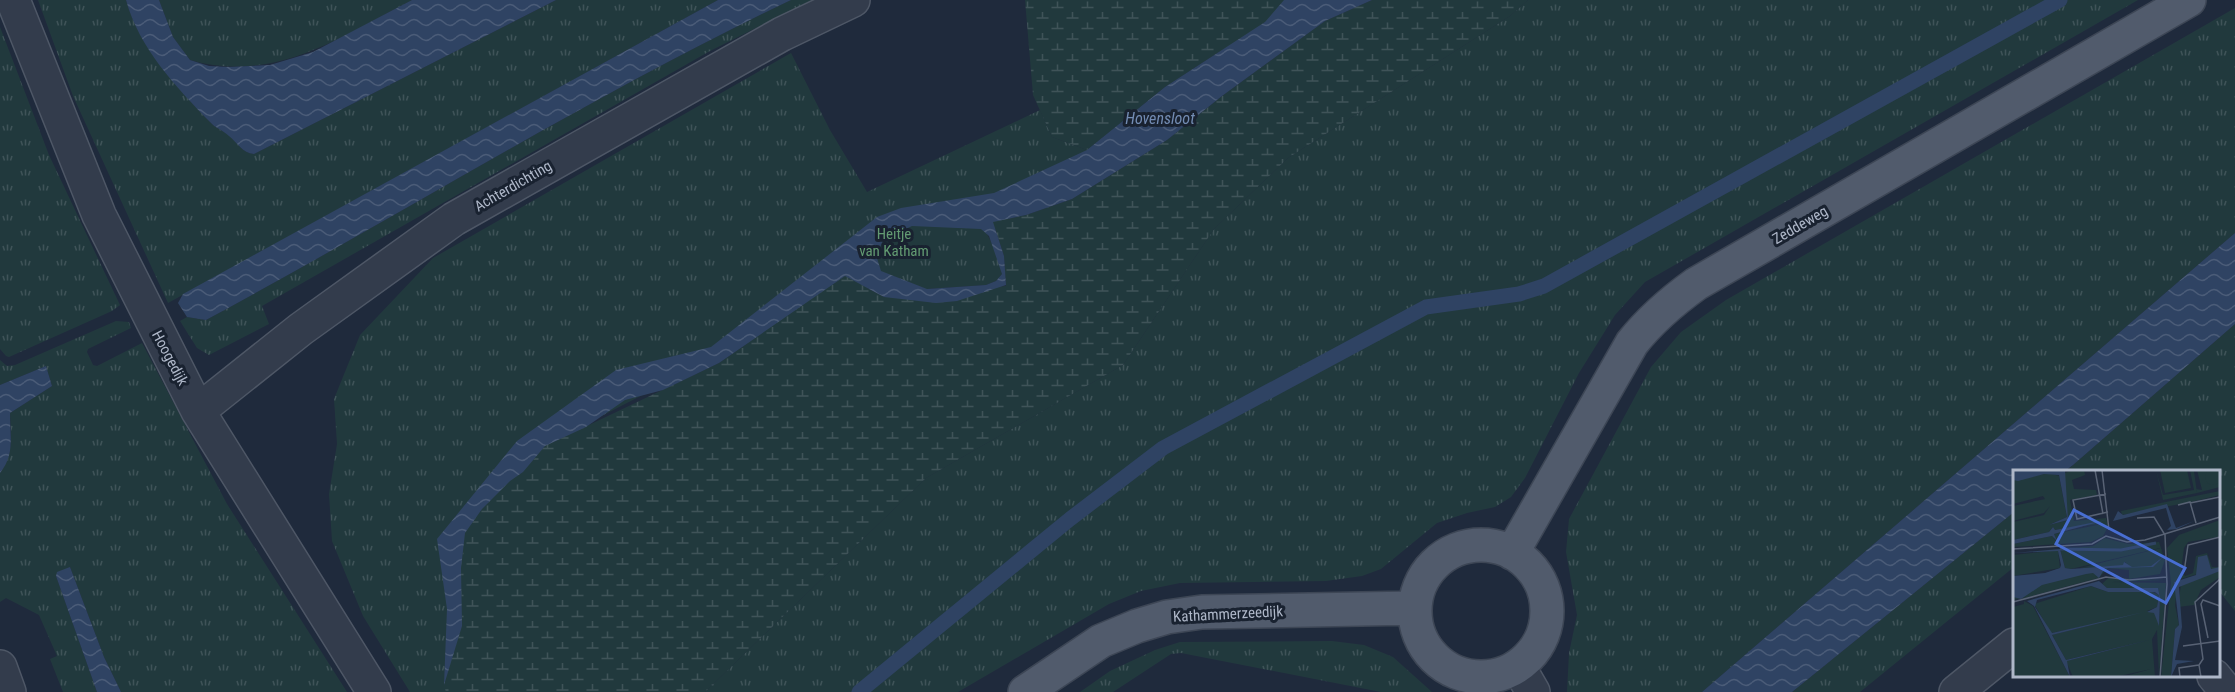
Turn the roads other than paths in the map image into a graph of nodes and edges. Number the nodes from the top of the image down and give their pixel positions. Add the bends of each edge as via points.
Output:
1 (13, 0) edge
2 (853, 0) edge
3 (2189, 0) edge
4 (198, 411) junction
5 (1512, 553) junction
6 (1414, 608) junction
7 (2013, 646) edge
8 (0, 667) edge
9 (2216, 677) edge
10 (1525, 679) edge
11 (9, 692) edge
12 (374, 692) edge
13 (1025, 692) edge
14 (1956, 692) edge
15 (2227, 692) edge

1 - 4 street, Hoogedijk via 99,215
2 - 4 street, Achterdichting via 782,34 454,219 301,329
3 - 5 main road, Zeddeweg via 1696,284 1651,318 1632,343
4 - 12 street, Hoogedijk
5 - 6 main road via 1487,545 1458,549 1431,566 1419,587
5 - 10 main road via 1527,563 1545,596 1547,618
6 - 10 main road via 1420,637 1439,663 1462,675 1501,674
6 - 13 main road, Kathammerzeedijk via 1203,612 1167,617 1101,641
7 - 14 street
8 - 11 street
9 - 15 street

